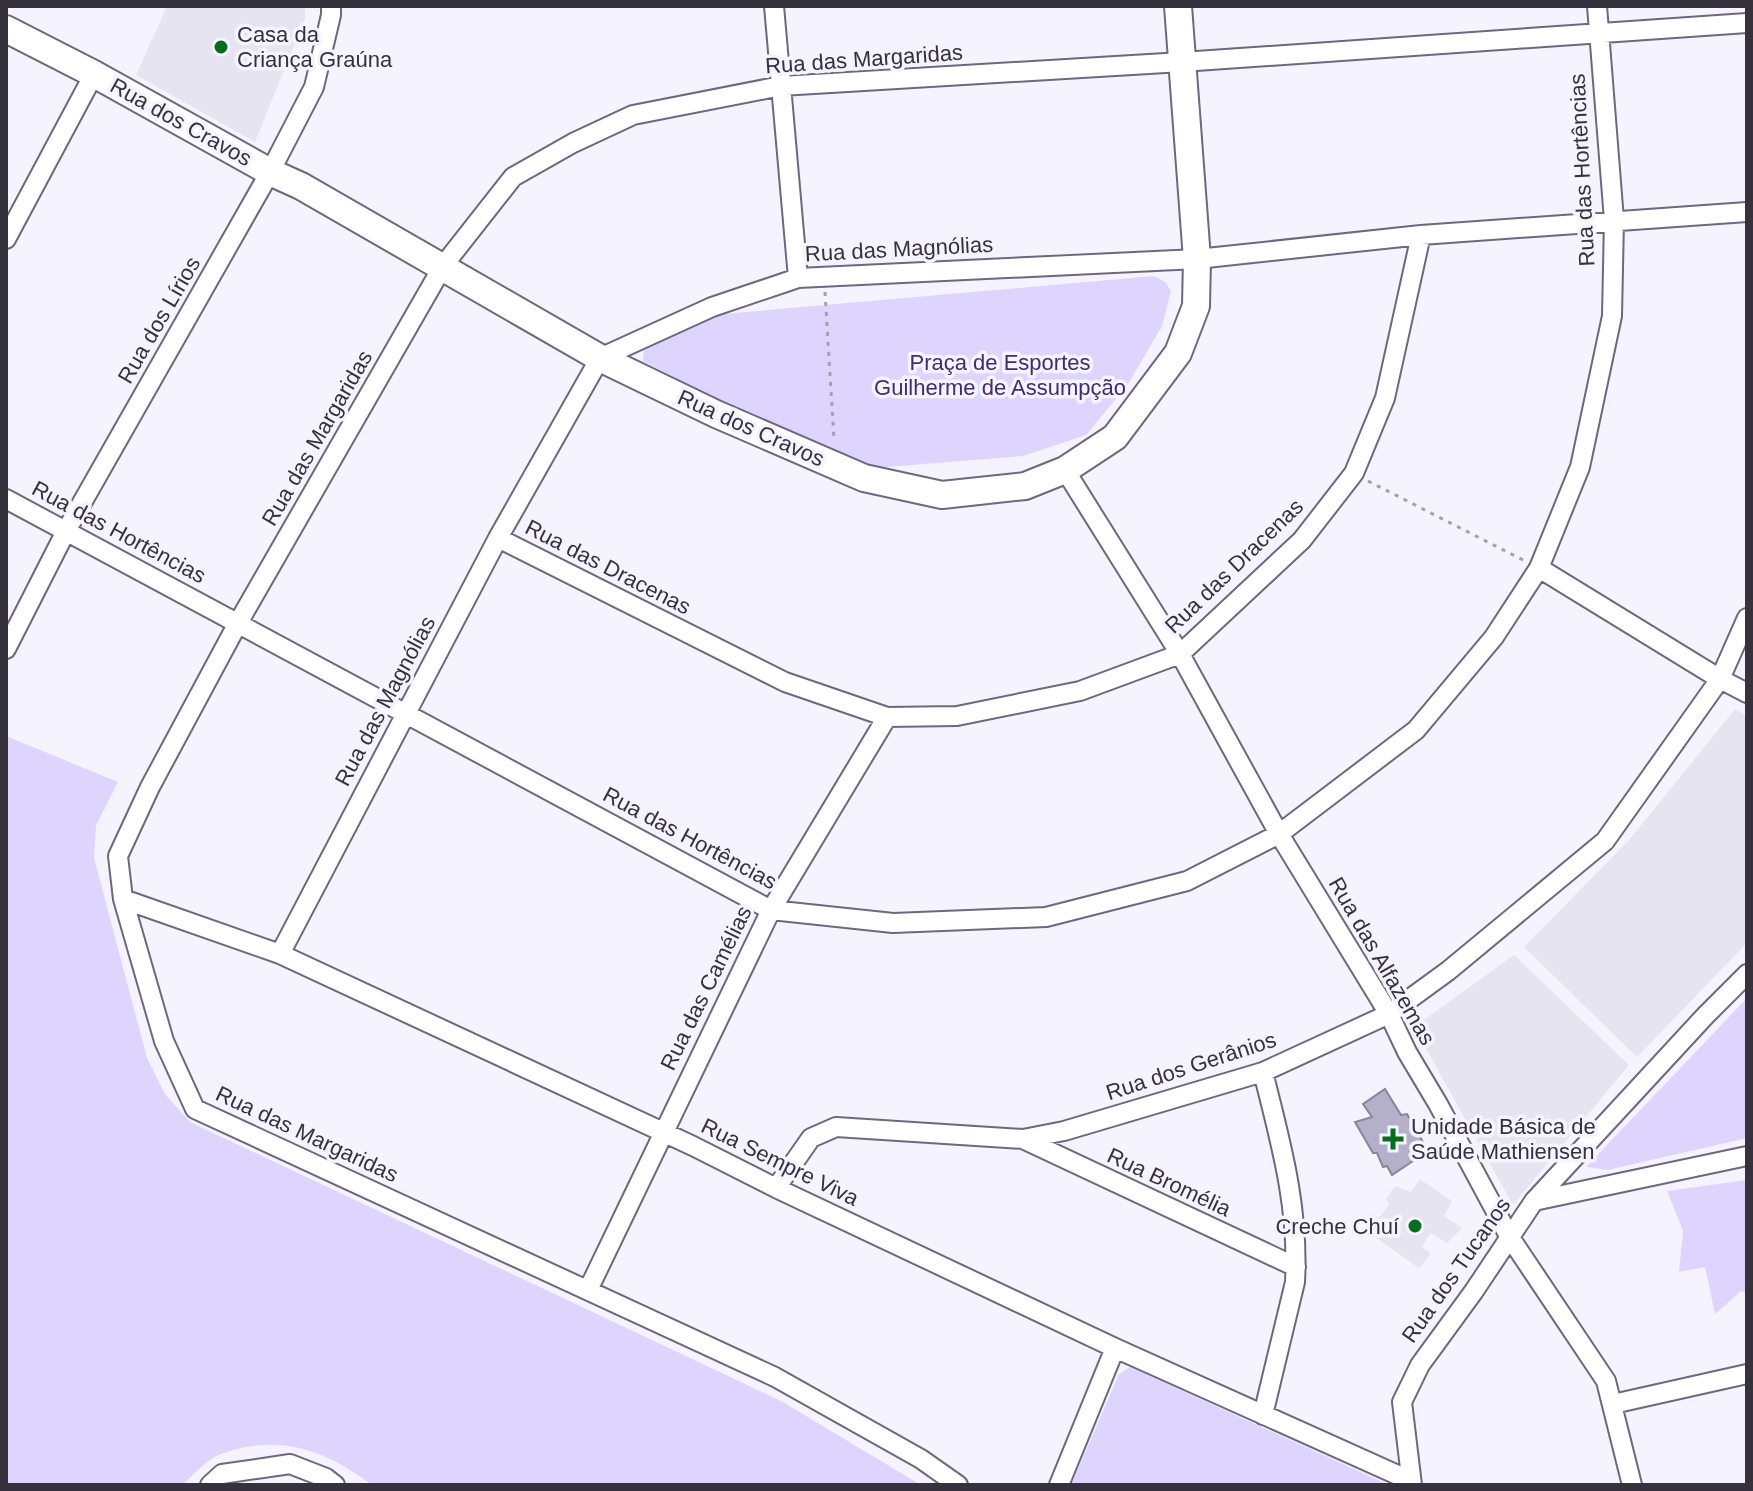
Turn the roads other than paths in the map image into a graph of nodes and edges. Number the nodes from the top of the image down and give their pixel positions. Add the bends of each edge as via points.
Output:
1 (331, 6) edge
2 (774, 6) edge
3 (1178, 6) edge
4 (1597, 6) edge
5 (1747, 23) edge
6 (6, 29) edge
7 (1599, 35) junction
8 (1182, 62) junction
9 (94, 74) junction
10 (781, 86) junction
11 (270, 172) junction
12 (1747, 212) edge
13 (1614, 220) junction
14 (1421, 235) junction
15 (6, 239) edge
16 (1197, 259) junction
17 (443, 266) junction
18 (798, 278) junction
19 (600, 358) junction
20 (1065, 470) junction
21 (6, 499) edge
22 (66, 531) junction
23 (498, 538) junction
24 (1539, 568) junction
25 (1747, 618) edge
26 (238, 623) junction
27 (6, 649) edge
28 (1180, 654) junction
29 (1720, 679) junction
30 (1747, 693) edge
31 (405, 713) junction
32 (887, 717) junction
33 (1279, 834) junction
34 (123, 899) junction
35 (771, 910) junction
36 (280, 954) junction
37 (1747, 974) edge
38 (1389, 1014) junction
39 (1263, 1072) junction
40 (662, 1133) junction
41 (1023, 1139) junction
42 (1747, 1156) edge
43 (776, 1188) junction
44 (1534, 1201) junction
45 (1509, 1236) junction
46 (1296, 1267) junction
47 (588, 1290) junction
48 (1115, 1348) junction
49 (1747, 1374) edge
50 (1613, 1404) junction
51 (1263, 1415) junction
52 (1411, 1483) edge
53 (210, 1485) edge
54 (335, 1485) edge
55 (958, 1485) edge
56 (1059, 1485) edge
57 (1632, 1485) edge

1 - 11 street, Rua dos Lírios via 314,87
2 - 10 street
3 - 8 street, Rua dos Cravos
4 - 7 street, Rua das Hortências
5 - 7 street, Rua das Margaridas
6 - 9 street, Rua dos Cravos
7 - 8 street, Rua das Margaridas
7 - 13 street, Rua das Hortências
8 - 10 street, Rua das Margaridas
8 - 16 street, Rua dos Cravos
9 - 11 street, Rua dos Cravos
9 - 15 street
10 - 17 street, Rua das Margaridas via 633,115 573,143 513,177
10 - 18 street
11 - 17 street, Rua dos Cravos
11 - 22 street, Rua dos Lírios
12 - 13 street, Rua das Magnólias
13 - 14 street, Rua das Magnólias
13 - 24 street, Rua das Hortências via 1612,316 1580,467
14 - 16 street, Rua das Magnólias
14 - 28 street, Rua das Dracenas via 1385,398 1354,473 1302,540
16 - 18 street, Rua das Magnólias
16 - 20 street, Rua dos Cravos via 1196,306 1178,353 1115,437
17 - 19 street, Rua dos Cravos
17 - 26 street, Rua das Margaridas
18 - 19 street, Rua das Magnólias via 712,307
19 - 20 street, Rua dos Cravos via 864,478 942,495 1025,486
19 - 23 street, Rua das Magnólias
20 - 28 street, Rua das Alfazemas
21 - 22 street, Rua das Hortências
22 - 26 street, Rua das Hortências
22 - 27 street, Rua dos Lírios
23 - 31 street, Rua das Magnólias
23 - 32 street, Rua das Dracenas via 785,682
24 - 29 street
24 - 33 street, Rua das Hortências via 1494,637 1416,730
25 - 29 street, Rua dos Gerânios
26 - 31 street, Rua das Hortências
26 - 34 street, Rua das Margaridas via 118,856
28 - 32 street, Rua das Dracenas via 1080,691 957,716
28 - 33 street, Rua das Alfazemas
29 - 30 street
29 - 38 street, Rua dos Gerânios via 1605,841
31 - 35 street, Rua das Hortências
31 - 36 street, Rua das Magnólias
32 - 35 street, Rua das Camélias
33 - 35 street, Rua das Hortências via 1187,881 1046,917 893,923
33 - 38 street, Rua das Alfazemas
34 - 36 street, Rua Sempre Viva
34 - 47 street, Rua das Margaridas via 164,1041 195,1109
35 - 40 street, Rua das Camélias
36 - 40 street, Rua Sempre Viva
37 - 44 street, Rua dos Tucanos
38 - 39 street, Rua dos Gerânios
38 - 45 street, Rua das Alfazemas
39 - 41 street, Rua dos Gerânios
39 - 46 street via 1292,1192
40 - 43 street, Rua Sempre Viva
40 - 47 street, Rua das Camélias
41 - 43 street, Rua dos Gerânios via 836,1127 811,1138
41 - 46 street, Rua Bromélia
42 - 44 street
43 - 48 street, Rua Sempre Viva
44 - 45 street, Rua dos Tucanos
45 - 50 street, Rua das Alfazemas via 1606,1381
45 - 52 street, Rua dos Tucanos via 1420,1365 1402,1402
46 - 51 street
47 - 55 street, Rua das Margaridas via 775,1377
48 - 51 street, Rua Sempre Viva
48 - 56 street
49 - 50 street
50 - 57 street, Rua das Alfazemas
51 - 52 street, Rua Sempre Viva
53 - 54 street via 222,1474 290,1464

